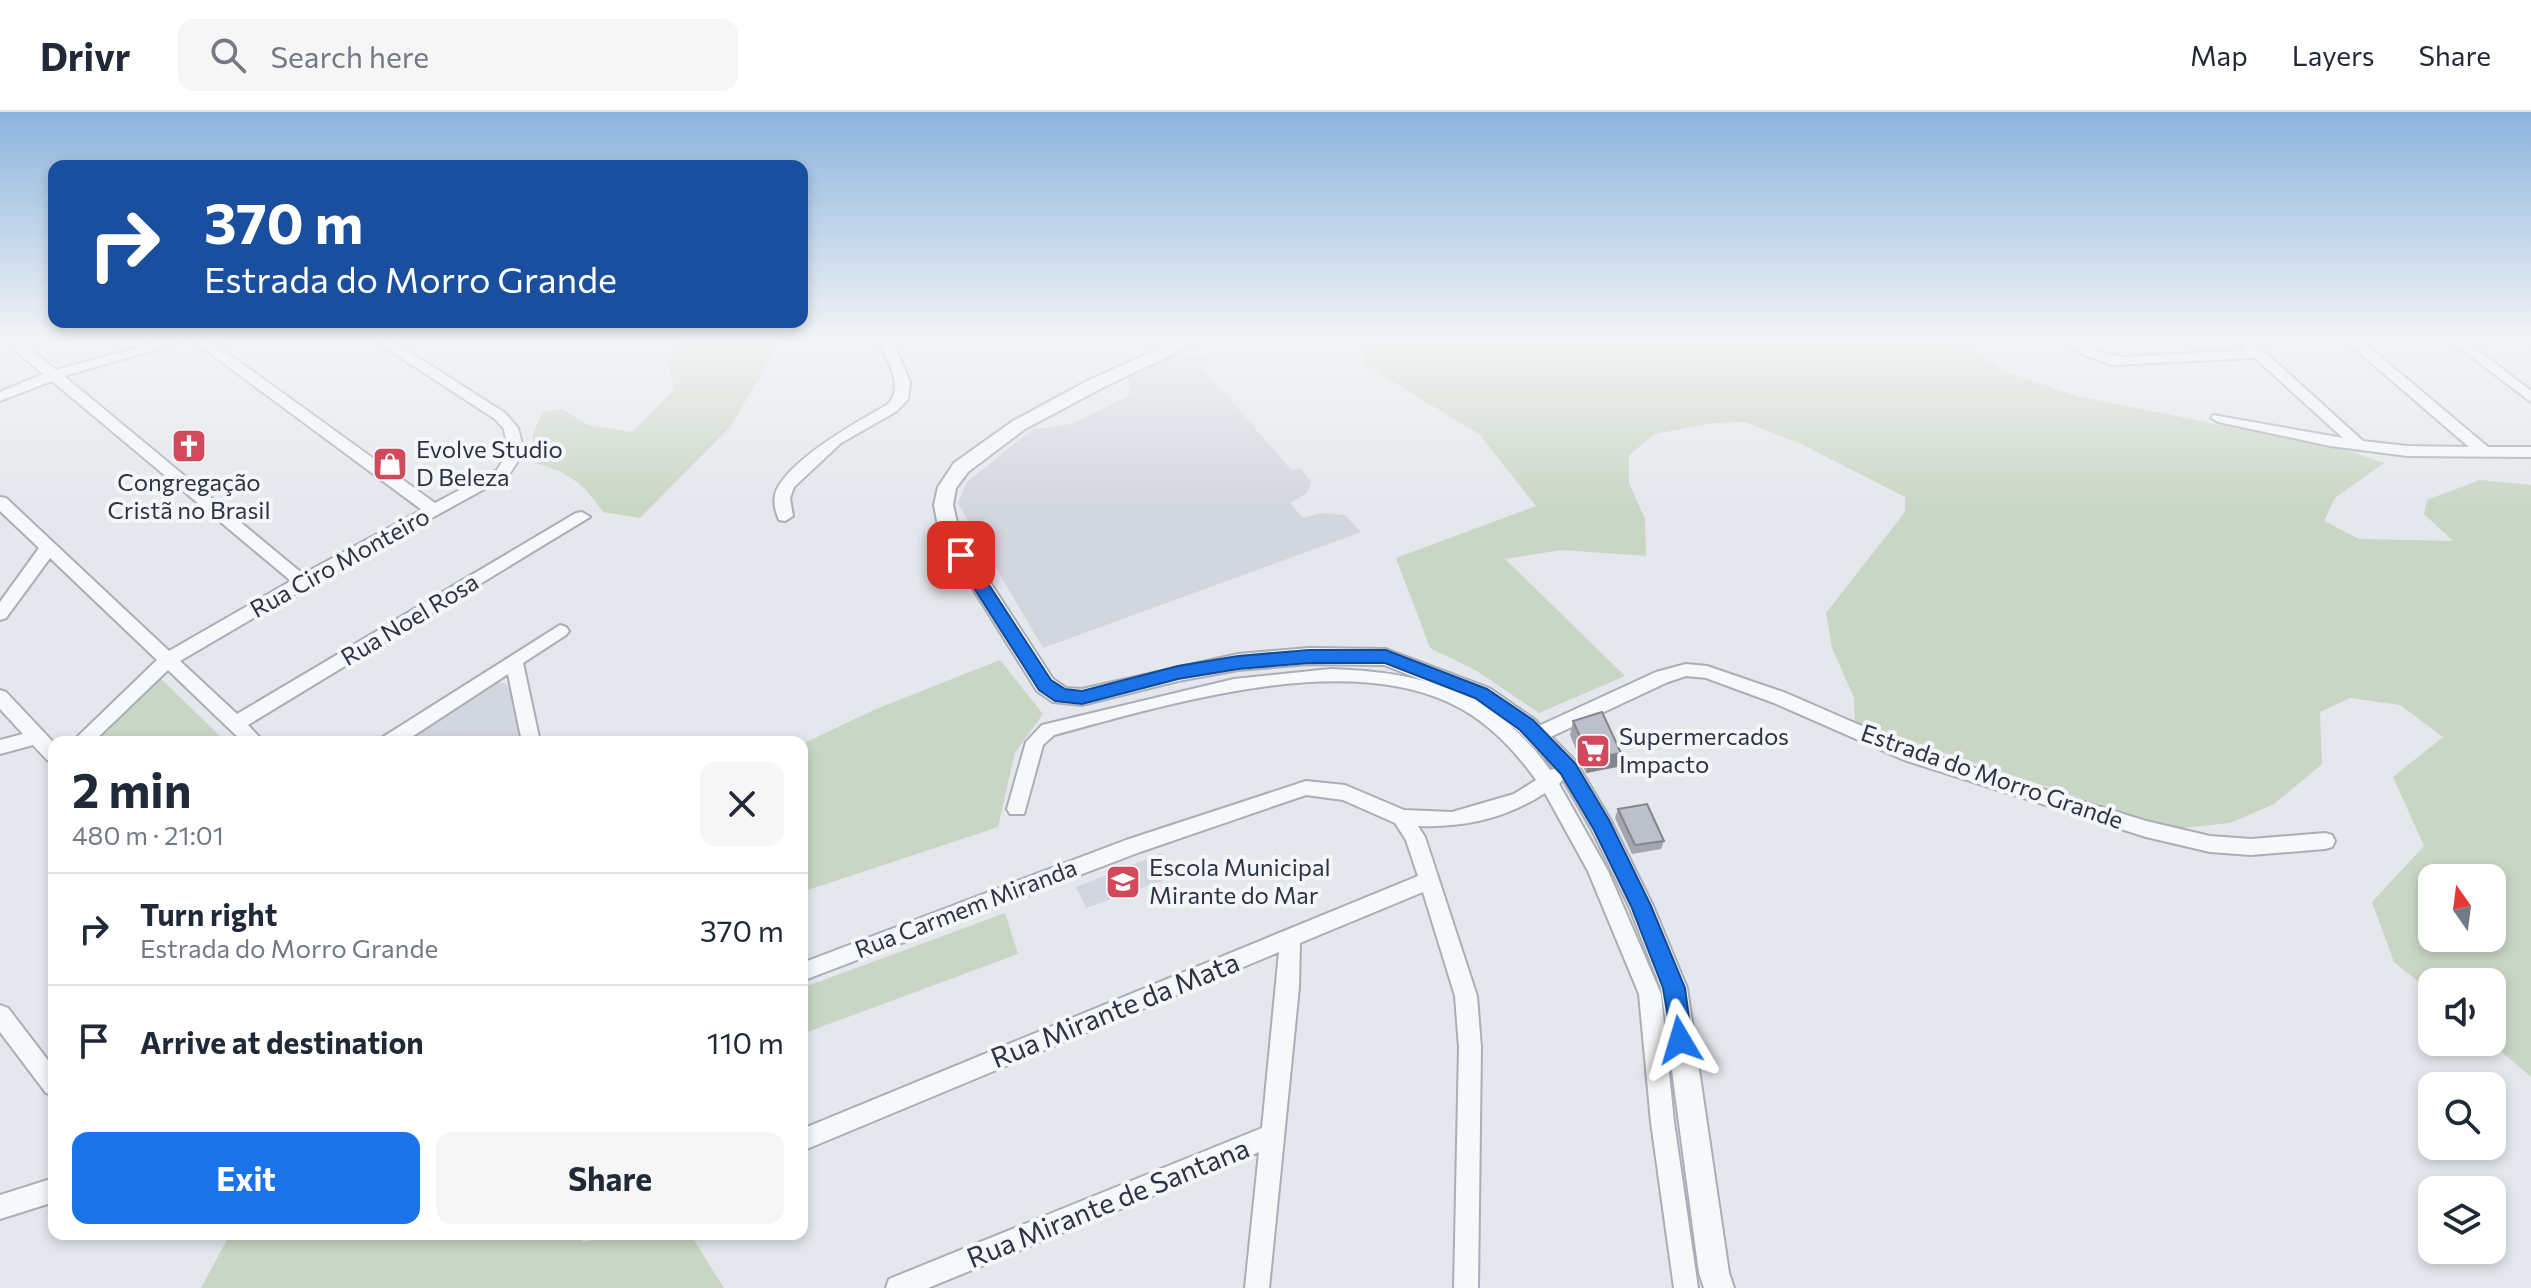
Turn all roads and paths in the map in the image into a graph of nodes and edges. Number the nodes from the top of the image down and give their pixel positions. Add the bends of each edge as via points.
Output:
1 (80, 397) edge
2 (277, 397) edge
3 (470, 397) edge
4 (901, 397) edge
5 (1074, 397) edge
6 (2306, 397) edge
7 (2419, 397) edge
8 (2218, 418) dead end
9 (2361, 446) junction
10 (2482, 450) junction
11 (2531, 452) edge
12 (0, 502) edge
13 (433, 510) junction
14 (785, 516) dead end
15 (582, 517) dead end
16 (49, 547) junction
17 (302, 582) junction
18 (0, 614) edge
19 (560, 631) dead end
20 (168, 660) junction
21 (514, 661) junction
22 (1310, 666) junction
23 (0, 697) edge
24 (237, 723) junction
25 (1537, 735) junction
26 (87, 736) edge
27 (249, 736) edge
28 (399, 736) edge
29 (530, 736) edge
30 (37, 737) junction
31 (0, 747) edge
32 (48, 749) edge
33 (1559, 774) junction
34 (1017, 809) dead end
35 (1402, 818) junction
36 (2325, 841) dead end
37 (1428, 881) junction
38 (1290, 938) junction
39 (808, 970) edge
40 (0, 1015) edge
41 (48, 1078) edge
42 (1273, 1135) junction
43 (808, 1138) edge
44 (48, 1192) edge
45 (0, 1207) edge
46 (898, 1288) edge
47 (1257, 1288) edge
48 (1466, 1288) edge
49 (1686, 1288) edge
50 (1719, 1288) edge

1 - 17 street
2 - 13 street
3 - 13 street, Rua Ciro Monteiro via 511,428 516,452 503,473
4 - 14 street via 892,408 836,440 787,485 782,498
5 - 22 street via 972,458 947,486 943,508 950,536 1045,685 1061,696 1082,697 1238,662
6 - 9 street
7 - 10 street
8 - 9 street
9 - 10 street
10 - 11 street
12 - 16 street
13 - 17 street, Rua Ciro Monteiro
15 - 24 street, Rua Noel Rosa
16 - 18 street
16 - 20 street
17 - 20 street, Rua Ciro Monteiro
19 - 21 street
20 - 24 street
20 - 26 street, Rua Ciro Monteiro
21 - 28 street
21 - 29 street
22 - 25 street via 1386,657 1481,694
22 - 33 street via 1423,685 1464,702
22 - 34 street via 1048,730 1035,742
23 - 30 street
24 - 27 street
25 - 33 street
25 - 36 street, Estrada do Morro Grande via 1662,677 1686,670 1707,672 1911,755 2146,829 2251,847
30 - 31 street
30 - 32 street
33 - 35 street, Rua Carmem Miranda via 1521,799 1489,811 1452,820
33 - 49 street via 1650,996
33 - 50 street via 1622,866 1674,988
35 - 37 street via 1415,837
35 - 39 street, Rua Carmem Miranda via 1345,793 1306,788 1133,846
37 - 38 street, Rua Mirante da Mata
37 - 48 street via 1466,996
38 - 42 street
38 - 43 street, Rua Mirante da Mata
40 - 41 street
42 - 46 street, Rua Mirante de Santana
42 - 47 street
44 - 45 street

